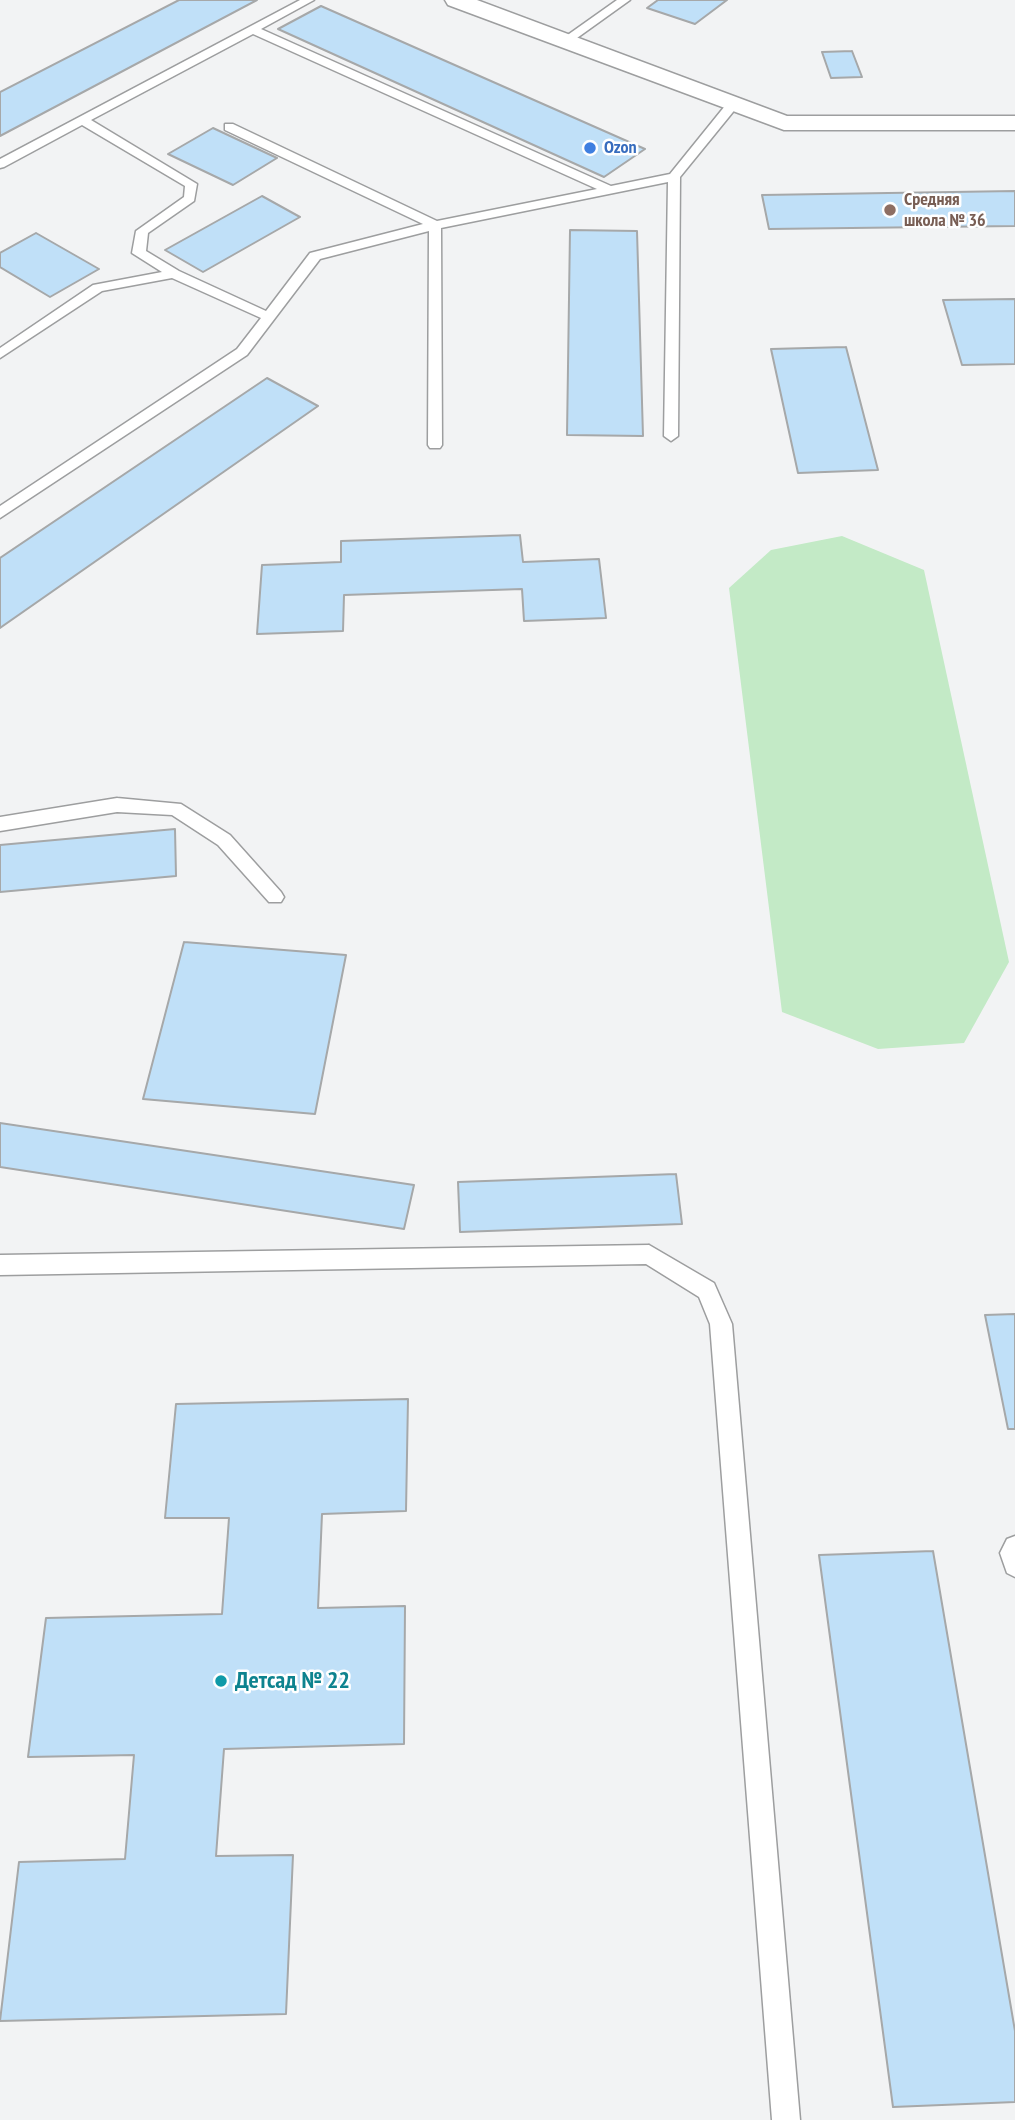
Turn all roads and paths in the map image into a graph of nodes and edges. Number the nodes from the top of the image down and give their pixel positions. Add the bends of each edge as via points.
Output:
1 (308, 0) edge
2 (456, 0) edge
3 (624, 0) edge
4 (253, 30) junction
5 (566, 41) junction
6 (733, 104) junction
7 (82, 120) junction
8 (1015, 123) edge
9 (229, 127) dead end
10 (0, 164) edge
11 (674, 177) junction
12 (611, 191) junction
13 (435, 225) junction
14 (174, 274) junction
15 (269, 317) junction
16 (0, 354) edge
17 (671, 436) dead end
18 (435, 445) dead end
19 (0, 513) edge
20 (0, 824) edge
21 (275, 897) dead end
22 (0, 1265) edge
23 (1015, 1547) edge
24 (1015, 1565) edge
25 (786, 2120) edge

1 - 4 lane
2 - 5 street
3 - 5 lane
4 - 7 lane
4 - 12 lane
5 - 6 street
6 - 8 street via 783,123
6 - 11 lane
7 - 10 lane
7 - 14 lane via 191,184 190,198 142,231 139,253
9 - 13 lane
11 - 12 lane
11 - 17 lane
12 - 13 lane
13 - 15 lane via 315,256
13 - 18 lane
14 - 15 lane
14 - 16 lane via 97,288
15 - 19 lane via 242,352
20 - 21 lane via 117,805 175,809 224,840
22 - 25 lane via 649,1254 707,1290 721,1324
23 - 24 lane

